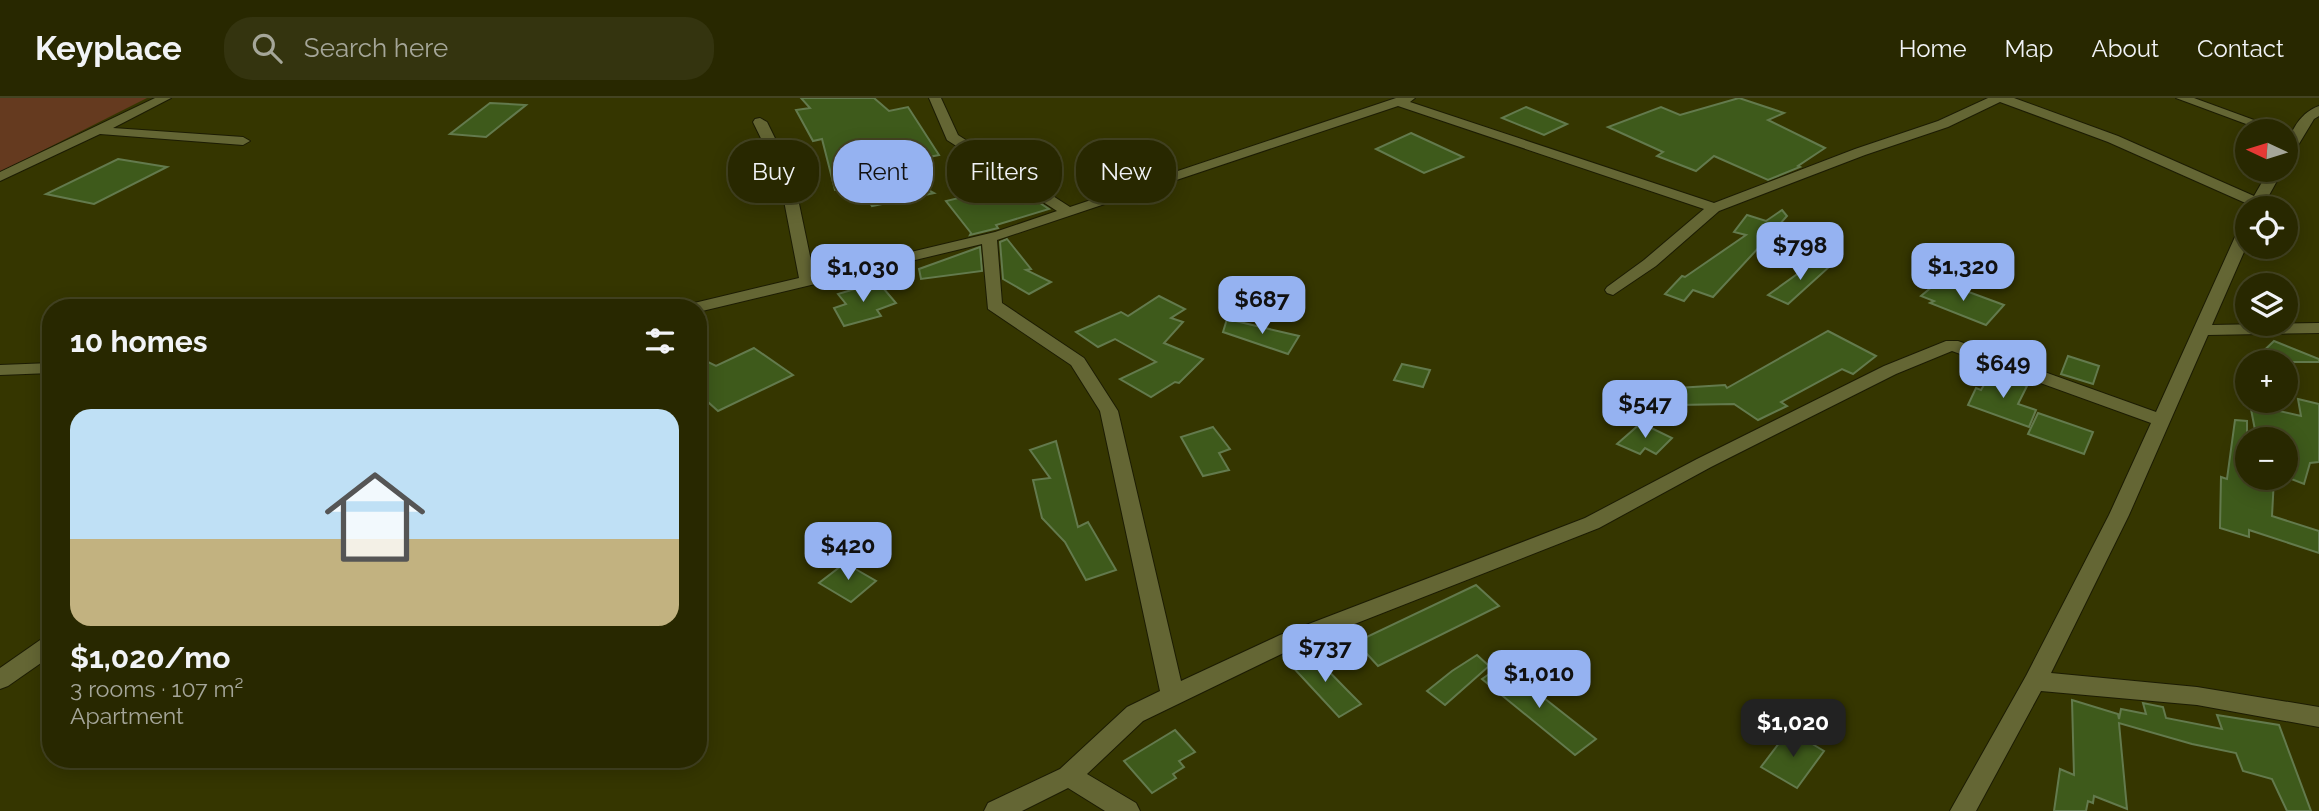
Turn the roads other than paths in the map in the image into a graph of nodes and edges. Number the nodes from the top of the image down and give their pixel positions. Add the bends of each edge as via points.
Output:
1 (166, 98) edge
2 (935, 98) edge
3 (2001, 98) edge
4 (2182, 98) edge
5 (2314, 98) edge
6 (1404, 100) edge
7 (2319, 100) edge
8 (2319, 110) edge
9 (2242, 119) edge
10 (760, 122) dead end
11 (2298, 128) edge
12 (98, 131) junction
13 (243, 141) dead end
14 (0, 177) edge
15 (2236, 196) edge
16 (1714, 208) junction
17 (1068, 212) junction
18 (989, 237) junction
19 (2235, 255) edge
20 (808, 282) junction
21 (1613, 290) dead end
22 (707, 305) edge
23 (2319, 328) edge
24 (2202, 330) junction
25 (42, 368) edge
26 (0, 370) edge
27 (2161, 421) junction
28 (42, 650) edge
29 (0, 680) edge
30 (2035, 681) junction
31 (1172, 696) junction
32 (2319, 717) edge
33 (1069, 776) junction
34 (997, 811) edge
35 (1128, 811) edge
36 (1963, 811) edge

1 - 12 street
2 - 17 street via 952,137
3 - 15 street via 2113,139
3 - 16 street via 1943,124
4 - 9 street
5 - 7 street
6 - 16 street
6 - 17 street
8 - 11 street
10 - 20 street via 786,175
12 - 13 street
12 - 14 street
16 - 21 street
17 - 18 street
18 - 20 street
18 - 31 street via 994,305 1077,362 1109,411
19 - 24 street
20 - 22 street
23 - 24 street
24 - 27 street
25 - 26 street
27 - 30 street
27 - 31 street via 1952,345 1890,370 1592,523 1288,641
28 - 29 street
30 - 32 street via 2197,696
30 - 36 street
31 - 33 street via 1135,713
33 - 34 street
33 - 35 street

